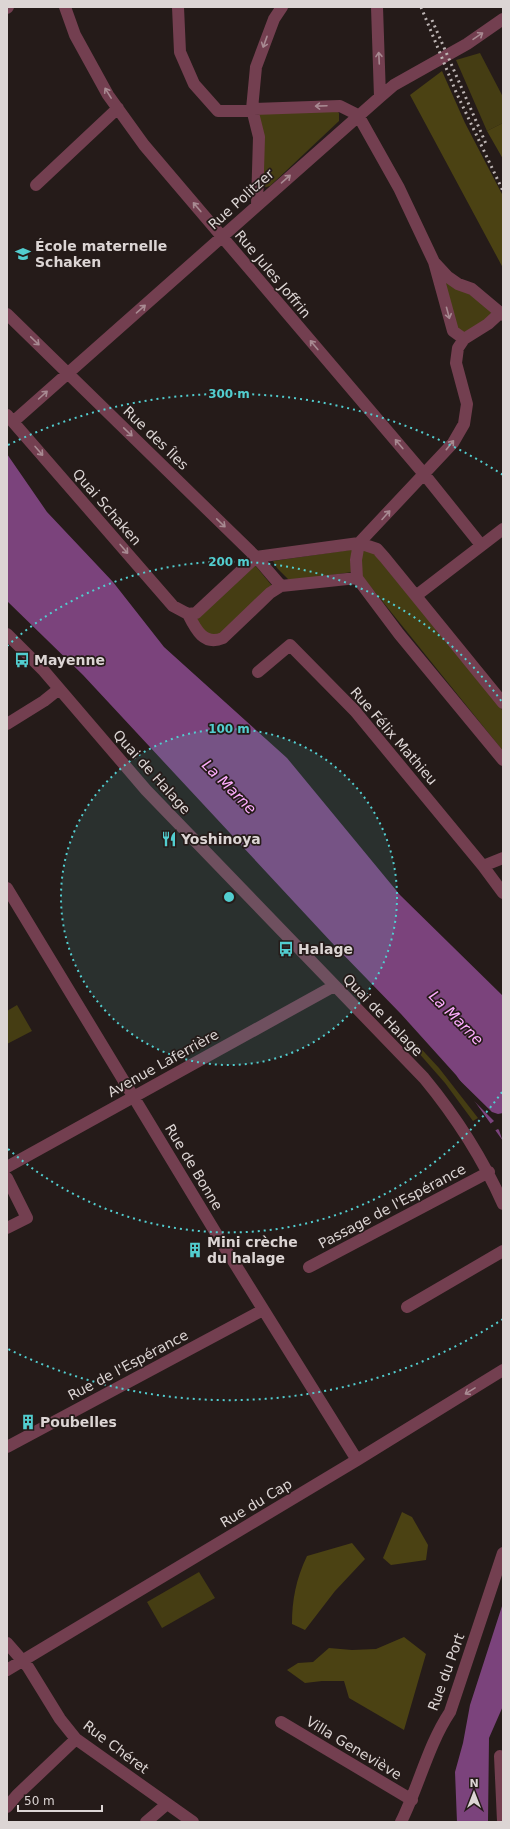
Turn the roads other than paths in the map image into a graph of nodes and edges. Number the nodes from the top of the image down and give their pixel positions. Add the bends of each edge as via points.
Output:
1 (65, 7) edge
2 (178, 7) edge
3 (282, 7) edge
4 (377, 7) edge
5 (503, 19) edge
6 (380, 97) junction
7 (118, 108) junction
8 (252, 110) junction
9 (358, 115) junction
10 (36, 185) dead end
11 (257, 205) junction
12 (222, 237) junction
13 (434, 262) junction
14 (458, 284) junction
15 (444, 297) junction
16 (502, 313) edge
17 (7, 314) edge
18 (464, 339) junction
19 (68, 373) junction
20 (10, 418) edge
21 (424, 474) junction
22 (503, 528) edge
23 (359, 543) junction
24 (481, 545) junction
25 (256, 558) junction
26 (356, 578) junction
27 (281, 586) junction
28 (417, 595) junction
29 (188, 614) junction
30 (7, 634) edge
31 (258, 672) dead end
32 (59, 689) junction
33 (503, 703) edge
34 (7, 724) edge
35 (503, 760) edge
36 (503, 858) edge
37 (484, 866) junction
38 (7, 888) edge
39 (503, 893) edge
40 (334, 986) junction
41 (134, 1096) junction
42 (7, 1167) edge
43 (488, 1172) junction
44 (7, 1178) edge
45 (503, 1204) edge
46 (7, 1228) edge
47 (503, 1250) edge
48 (309, 1267) dead end
49 (407, 1307) dead end
50 (263, 1310) junction
51 (503, 1370) edge
52 (7, 1447) edge
53 (357, 1460) junction
54 (503, 1553) edge
55 (7, 1643) edge
56 (22, 1660) junction
57 (7, 1670) edge
58 (281, 1722) dead end
59 (76, 1739) junction
60 (500, 1756) dead end
61 (412, 1800) junction
62 (167, 1804) junction
63 (7, 1807) edge
64 (503, 1821) edge
65 (146, 1822) edge
66 (194, 1822) edge
67 (401, 1822) edge

7 -> 1 street, Rue Jules Joffrin via 108,95 76,35
2 - 8 street via 180,52 194,84 218,111
3 -> 8 street via 274,19 256,67
6 -> 4 street
6 -> 5 street, Rue Politzer via 394,85 467,44
6 - 9 street, Rue Politzer
7 - 10 street
12 -> 7 street, Rue Jules Joffrin via 144,145
9 -> 8 street via 340,106
8 - 11 street via 259,137
11 -> 9 street, Rue Politzer
9 - 13 street via 399,188
11 - 12 street, Rue Politzer
19 -> 12 street, Rue Politzer
21 -> 12 street, Rue Jules Joffrin
13 - 14 street
13 - 15 street
14 - 15 street via 449,286 444,291
14 - 16 street via 472,289
15 -> 18 street via 453,331
16 - 18 street
17 -> 19 street, Rue des Îles
21 -> 18 street via 453,443 464,424 467,404 456,363 458,348
20 -> 19 street, Rue Politzer
19 -> 25 street, Rue des Îles
20 -> 29 street, Quai Schaken via 173,606
23 -> 21 street
21 - 24 street, Rue Jules Joffrin
22 - 24 street
23 - 25 street
23 - 26 street
23 - 28 street via 377,548
24 - 28 street
25 - 27 street, Rue des Îles
25 - 29 street via 196,613
26 - 27 street
26 - 35 street via 398,634
27 - 29 street via 223,638 216,641 209,641 202,636
28 - 33 street
30 - 32 street, Quai de Halage
31 - 37 street, Rue Félix Mathieu via 290,645 355,712
32 - 34 street
32 - 40 street, Quai de Halage via 146,790
36 - 37 street
37 - 39 street
38 - 41 street, Rue de Bonne
40 - 41 street, Avenue Laferrière
40 - 43 street, Quai de Halage via 424,1078 451,1111
41 - 42 street, Avenue Laferrière
41 - 50 street, Rue de Bonne
43 - 45 street, Quai de Halage
43 - 48 street, Passage de l'Espérance
44 - 46 street via 27,1218
47 - 49 street
50 - 52 street, Rue de l'Espérance
50 - 53 street, Rue de Bonne
51 -> 53 street, Rue du Cap
53 - 56 street, Rue du Cap
54 - 61 street, Rue du Port via 450,1712 439,1728
55 - 56 street, Rue Chéret
56 - 57 street, Rue du Cap
56 - 59 street, Rue Chéret
58 - 61 street, Villa Geneviève
59 - 62 street, Rue Chéret
59 - 63 street
60 - 64 street
61 - 67 street, Rue du Port
62 - 65 street
62 - 66 street, Rue Chéret

